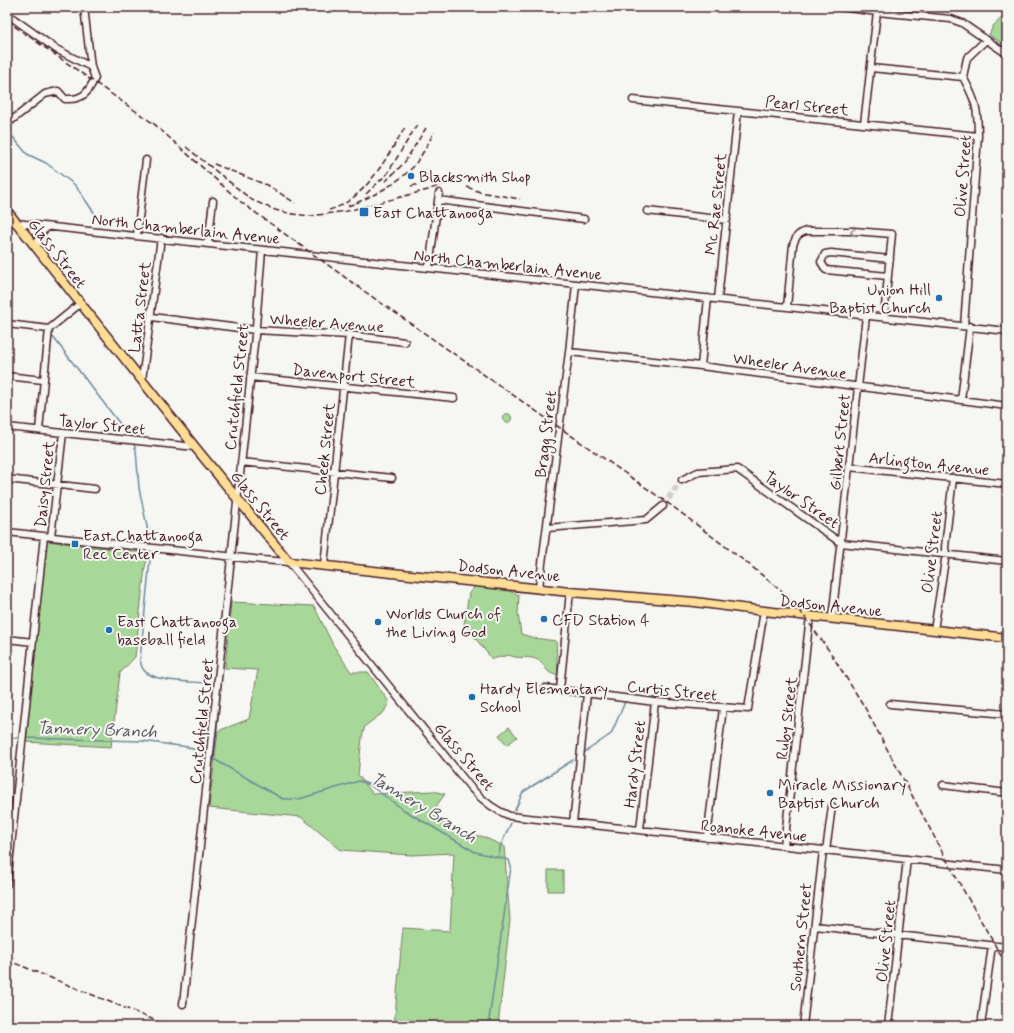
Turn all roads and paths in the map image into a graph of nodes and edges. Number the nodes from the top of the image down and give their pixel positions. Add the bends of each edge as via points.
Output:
1 (84, 7) edge
2 (841, 7) edge
3 (877, 12) junction
4 (7, 14) edge
5 (986, 40) junction
6 (1007, 54) edge
7 (91, 67) junction
8 (871, 68) junction
9 (963, 77) junction
10 (633, 100) dead end
11 (738, 111) junction
12 (7, 124) edge
13 (864, 124) junction
14 (978, 136) junction
15 (146, 160) dead end
16 (213, 201) dead end
17 (7, 211) edge
18 (647, 211) dead end
19 (584, 219) dead end
20 (727, 220) junction
21 (7, 222) edge
22 (17, 223) junction
23 (48, 226) junction
24 (137, 235) junction
25 (161, 238) junction
26 (208, 244) junction
27 (37, 248) junction
28 (262, 250) junction
29 (890, 259) junction
30 (430, 268) junction
31 (888, 276) junction
32 (576, 284) junction
33 (708, 298) junction
34 (718, 299) junction
35 (81, 303) junction
36 (787, 307) junction
37 (866, 316) junction
38 (152, 317) junction
39 (884, 317) junction
40 (7, 324) edge
41 (967, 326) junction
42 (49, 329) junction
43 (255, 330) junction
44 (1007, 331) edge
45 (349, 335) junction
46 (405, 342) dead end
47 (569, 352) junction
48 (701, 366) junction
49 (7, 376) edge
50 (250, 376) junction
51 (43, 380) junction
52 (142, 380) junction
53 (343, 387) junction
54 (858, 387) junction
55 (454, 398) dead end
56 (961, 400) junction
57 (1007, 406) edge
58 (7, 427) edge
59 (38, 430) junction
60 (63, 433) junction
61 (195, 448) junction
62 (241, 462) junction
63 (849, 467) junction
64 (334, 472) junction
65 (392, 478) dead end
66 (953, 478) junction
67 (7, 480) edge
68 (682, 480) tunnel mouth
69 (1007, 484) edge
70 (57, 485) junction
71 (95, 489) dead end
72 (238, 498) junction
73 (663, 506) tunnel mouth
74 (547, 528) junction
75 (7, 532) edge
76 (44, 536) junction
77 (52, 537) junction
78 (841, 542) junction
79 (946, 554) junction
80 (231, 557) junction
81 (1007, 561) edge
82 (289, 562) junction
83 (324, 565) junction
84 (539, 587) junction
85 (570, 592) junction
86 (764, 611) junction
87 (810, 616) junction
88 (832, 619) junction
89 (934, 630) junction
90 (1007, 638) edge
91 (7, 639) edge
92 (33, 642) junction
93 (546, 688) dead end
94 (560, 689) junction
95 (587, 694) junction
96 (655, 702) junction
97 (890, 704) dead end
98 (723, 708) junction
99 (1007, 714) edge
100 (942, 785) dead end
101 (1007, 793) edge
102 (832, 806) dead end
103 (499, 812) joint
104 (573, 823) junction
105 (640, 829) junction
106 (707, 838) junction
107 (9, 843) edge
108 (784, 846) junction
109 (824, 851) junction
110 (907, 859) junction
111 (1007, 870) edge
112 (7, 884) edge
113 (815, 926) junction
114 (899, 934) junction
115 (992, 945) junction
116 (1007, 946) edge
117 (183, 1004) dead end
118 (803, 1026) edge
119 (888, 1026) edge
120 (981, 1026) edge

1 - 7 street
2 - 3 street
3 - 5 street via 951,19 962,23
3 - 8 street
4 - 7 street via 56,49
5 - 6 street
5 - 9 street via 967,58
7 - 12 street via 95,78 93,83 88,91 76,100 66,99 58,91 45,94
8 - 9 street
8 - 13 street
9 - 14 street, Olive Street via 978,112
10 - 11 street, Pearl Street
11 - 13 street, Pearl Street
11 - 20 street, Mc Rae Street
13 - 14 street, Pearl Street
14 - 41 street, Olive Street
15 - 24 street
16 - 26 street
17 - 22 main road, Glass Street
18 - 20 street
19 - 30 street via 438,196
20 - 34 street, Mc Rae Street
21 - 22 street, North Chamberlain Avenue
22 - 23 street, North Chamberlain Avenue
22 - 27 main road, Glass Street
23 - 24 street, North Chamberlain Avenue
23 - 27 street via 37,239
24 - 25 street, North Chamberlain Avenue
25 - 26 street, North Chamberlain Avenue
25 - 38 street, Latta Street
26 - 28 street, North Chamberlain Avenue
27 - 35 main road, Glass Street
28 - 30 street, North Chamberlain Avenue
28 - 43 street, Crutchfield Street
29 - 31 street
29 - 31 street via 830,253 825,254 821,262 826,270
29 -> 36 street via 892,234 854,231 800,233 795,237
30 - 32 street, North Chamberlain Avenue
31 - 39 street
32 - 33 street, North Chamberlain Avenue
32 - 47 street, Bragg Street
33 - 34 street, North Chamberlain Avenue
33 - 48 street
34 - 36 street, North Chamberlain Avenue
35 - 42 street
35 - 52 main road, Glass Street
36 - 37 street, North Chamberlain Avenue
37 - 39 street, North Chamberlain Avenue
37 - 54 street, Gilbert Street
38 - 43 street, Wheeler Avenue
38 - 52 street, Latta Street
39 - 41 street, North Chamberlain Avenue
40 - 42 street
41 - 44 street, North Chamberlain Avenue
41 - 56 street, Olive Street
42 - 51 street, Daisy Street
43 - 45 street, Wheeler Avenue
43 - 50 street, Crutchfield Street
45 - 46 street, Wheeler Avenue
45 - 53 street, Cheek Street
47 - 48 street, Wheeler Avenue
47 - 74 street, Bragg Street
48 - 54 street, Wheeler Avenue
49 - 51 street
50 - 53 street, Davenport Street
50 - 62 street, Crutchfield Street
51 - 59 street, Daisy Street
52 - 61 main road, Glass Street
53 - 55 street, Davenport Street
53 - 64 street, Cheek Street
54 - 56 street, Wheeler Avenue
54 - 63 street, Gilbert Street
56 - 57 street, Wheeler Avenue
58 - 59 street, Taylor Street
59 - 60 street, Taylor Street
60 - 61 street, Taylor Street
60 - 70 street, Daisy Street
61 - 72 main road, Glass Street
62 - 64 street
62 - 72 street, Crutchfield Street
63 - 66 street, Arlington Avenue
63 - 78 street, Gilbert Street
64 - 65 street
64 - 83 street, Cheek Street
66 - 69 street, Arlington Avenue
66 - 79 street, Olive Street
67 - 70 street
68 - 78 street, Taylor Street via 698,472 737,469
70 - 71 street
70 - 77 street, Daisy Street
72 - 80 street, Crutchfield Street
72 - 82 main road, Glass Street
73 - 74 street via 646,520
74 - 84 street, Bragg Street
75 - 76 street, Dodson Avenue
76 - 77 street, Dodson Avenue
76 - 92 street, Daisy Street
77 - 80 street, Dodson Avenue
78 - 79 street, Taylor Street
78 - 88 street, Gilbert Street
79 - 81 street, Taylor Street
79 - 89 street, Olive Street
80 - 82 street, Dodson Avenue
80 - 117 street, Crutchfield Street
82 - 83 main road, Dodson Avenue
82 - 103 street, Glass Street via 471,788 485,803
83 - 84 main road, Dodson Avenue
84 - 85 main road, Dodson Avenue
85 - 86 main road, Dodson Avenue via 695,602
85 - 94 street
86 - 87 main road, Dodson Avenue
86 - 98 street, Curtis Street via 748,709
87 - 88 main road, Dodson Avenue
87 - 108 street, Ruby Street
88 - 89 main road, Dodson Avenue
89 - 90 main road, Dodson Avenue
91 - 92 street
92 - 107 street, Daisy Street
93 - 94 street, Curtis Street
94 - 95 street, Curtis Street
95 - 96 street, Curtis Street
95 - 104 street
96 - 98 street, Curtis Street
96 - 105 street, Hardy Street
97 - 99 street
98 - 106 street
100 - 101 street
102 - 109 street, Southern Street
103 - 104 street, Roanoke Avenue via 521,818
104 - 105 street, Roanoke Avenue
105 - 106 street, Roanoke Avenue
106 - 108 street, Roanoke Avenue
107 - 112 street, Daisy Street
108 - 109 street, Roanoke Avenue
109 - 110 street, Roanoke Avenue
109 - 113 street, Southern Street
110 - 111 street, Roanoke Avenue
110 - 114 street, Olive Street
113 - 114 street
113 - 118 street, Southern Street
114 - 115 street
114 - 119 street, Olive Street
115 - 116 street
115 - 120 street

